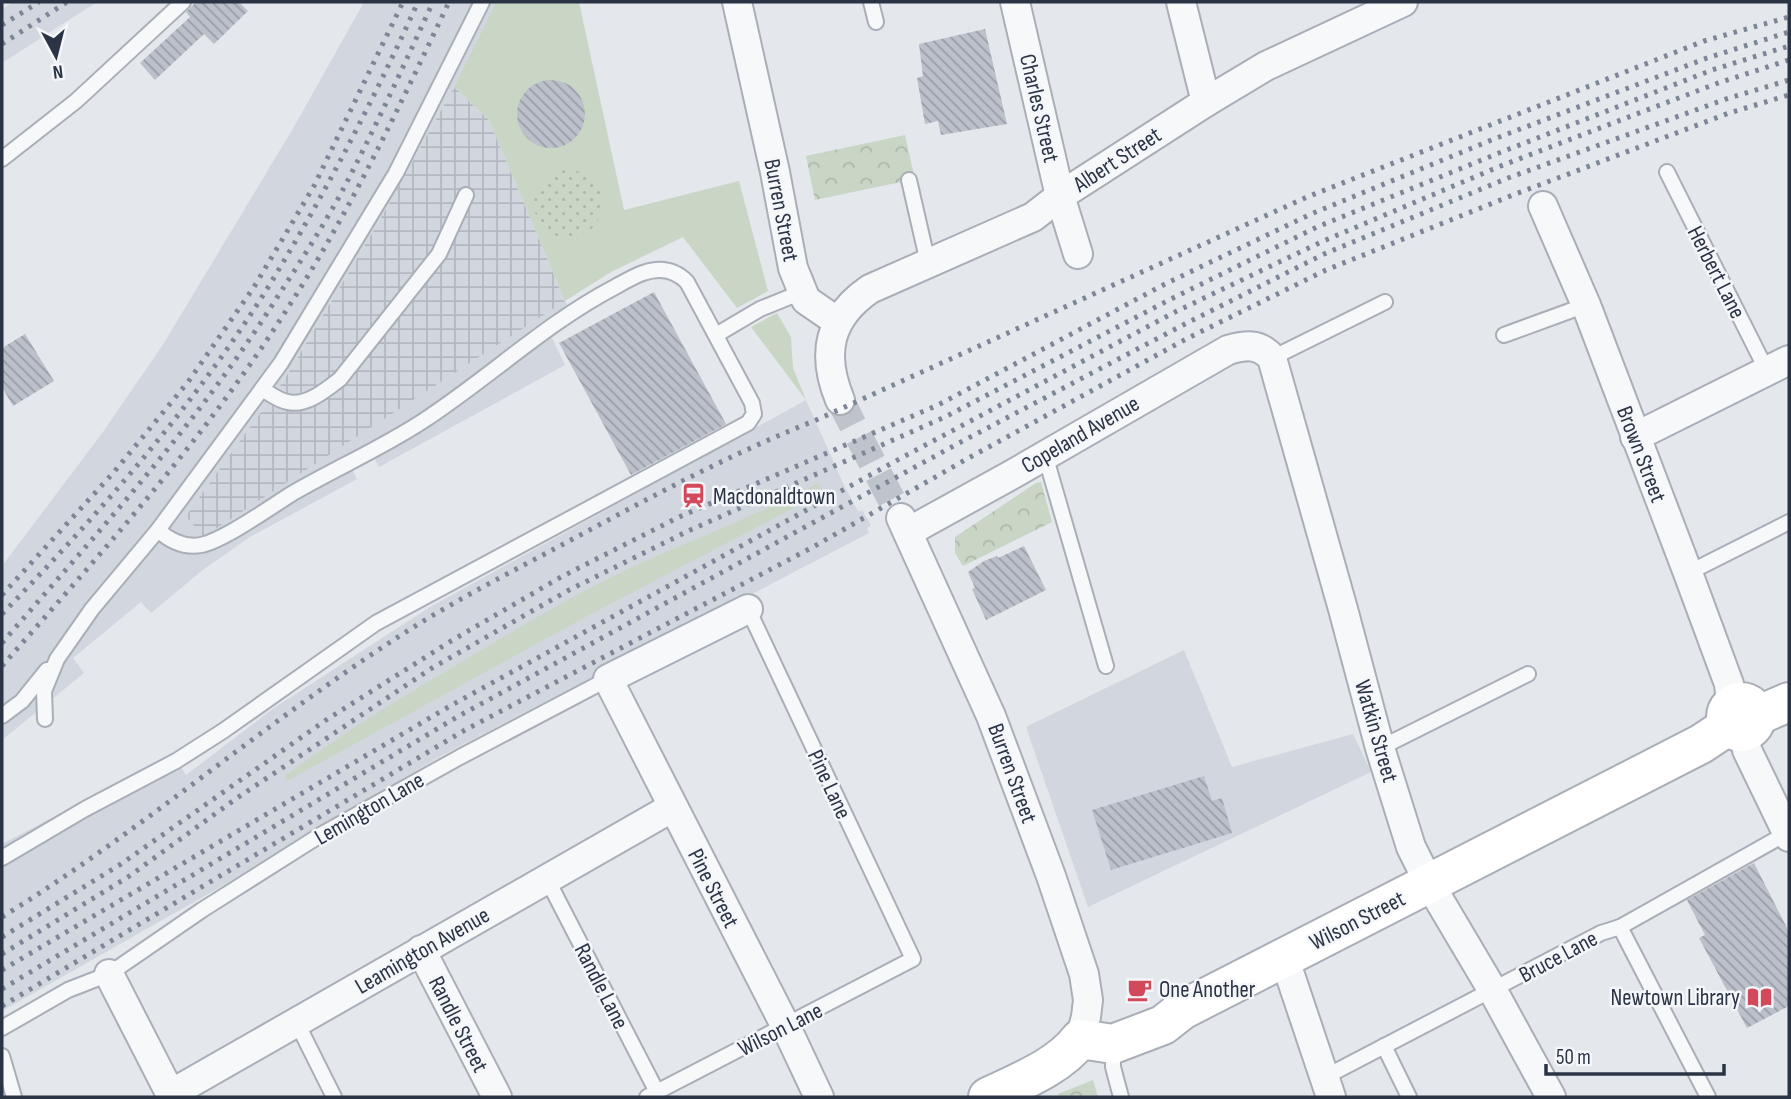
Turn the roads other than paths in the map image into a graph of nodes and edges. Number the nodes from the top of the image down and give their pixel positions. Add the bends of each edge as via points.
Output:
1 (183, 2) edge
2 (482, 2) edge
3 (737, 2) edge
4 (872, 2) edge
5 (1015, 2) edge
6 (1181, 2) edge
7 (1403, 2) edge
8 (876, 22) dead end
9 (1206, 102) junction
10 (2, 159) edge
11 (1667, 172) dead end
12 (909, 180) dead end
13 (466, 195) dead end
14 (1060, 196) junction
15 (1543, 206) dead end
16 (1077, 254) dead end
17 (928, 263) junction
18 (802, 292) junction
19 (1385, 302) dead end
20 (1586, 305) junction
21 (838, 322) junction
22 (716, 335) junction
23 (1504, 335) dead end
24 (1264, 352) junction
25 (1778, 365) edge
26 (262, 388) junction
27 (841, 400) tunnel mouth
28 (1635, 437) junction
29 (1045, 455) junction
30 (1789, 522) edge
31 (904, 525) joint
32 (158, 530) junction
33 (1688, 573) junction
34 (748, 609) joint
35 (57, 659) junction
36 (1105, 666) dead end
37 (1528, 674) dead end
38 (608, 679) junction
39 (2, 716) edge
40 (1750, 716) edge
41 (44, 719) dead end
42 (1380, 748) junction
43 (673, 807) junction
44 (1788, 834) edge
45 (2, 858) edge
46 (547, 879) junction
47 (1429, 883) junction
48 (1620, 927) junction
49 (421, 950) junction
50 (1284, 957) junction
51 (913, 959) joint
52 (109, 974) junction
53 (1493, 991) junction
54 (296, 1021) junction
55 (786, 1027) junction
56 (2, 1028) edge
57 (1096, 1041) junction
58 (1384, 1046) junction
59 (2, 1056) edge
60 (1328, 1087) edge
61 (652, 1095) edge
62 (172, 1096) edge
63 (14, 1097) edge
64 (334, 1097) edge
65 (497, 1097) edge
66 (819, 1097) edge
67 (988, 1097) edge
68 (1121, 1097) edge
69 (1409, 1097) edge
70 (1551, 1097) edge
71 (1708, 1097) edge

1 - 10 lane via 75,101
2 - 26 lane via 396,173
3 - 18 street, Burren Street via 790,255
4 - 8 lane
5 - 14 street, Charles Street
6 - 9 street
7 - 9 street, Albert Street via 1266,66
9 - 14 street, Albert Street
11 - 25 lane, Herbert Lane
12 - 17 lane
13 - 26 lane via 439,254 340,379 320,394 288,403
14 - 16 street, Charles Street
14 - 17 street, Albert Street via 1033,217
15 - 20 street, Brown Street
17 - 21 street, Albert Street via 870,289
18 - 21 street, Burren Street via 809,304
18 - 22 lane via 760,309
19 - 24 lane
20 - 23 lane
20 - 28 street, Brown Street
21 - 27 street via 829,364
22 - 32 lane via 688,282 679,274 644,272 560,321 423,421 223,535 188,546 169,540
22 - 45 lane via 752,403 754,414 748,423 376,623 177,761
24 - 29 street, Copeland Avenue via 1242,346 1228,350
24 - 42 street, Watkin Street via 1343,608
25 - 28 street
26 - 32 lane
28 - 33 street, Brown Street
29 - 31 street, Copeland Avenue
29 - 36 lane
30 - 33 lane
31 - 57 street, Burren Street via 991,716 1084,974 1086,1017
32 - 35 lane
33 - 40 street, Brown Street via 1729,684
34 - 38 street, Lemington Lane
34 - 51 lane, Pine Lane
35 - 39 lane via 22,701
35 - 41 lane via 44,691
37 - 42 lane
38 - 43 street, Pine Street
38 - 52 lane, Lemington Lane via 322,834
40 - 44 street, Brown Street via 1747,750
40 - 47 street, Wilson Street
42 - 47 street, Watkin Street via 1411,846
43 - 46 street, Leamington Avenue
43 - 55 street, Pine Street
44 - 48 lane, Bruce Lane
46 - 49 street, Leamington Avenue
46 - 61 lane, Randle Lane
47 - 50 street, Wilson Street
47 - 53 street, Watkin Street
48 - 53 lane, Bruce Lane
48 - 71 lane
49 - 54 street, Leamington Avenue
49 - 65 street, Randle Street
50 - 57 street, Wilson Street via 1182,1010 1163,1025
50 - 60 street
51 - 55 lane, Wilson Lane
52 - 56 lane, Lemington Lane via 68,990
52 - 62 street
53 - 58 lane, Bruce Lane
53 - 70 street, Watkin Street
54 - 62 street, Leamington Avenue
54 - 64 lane
55 - 61 lane, Wilson Lane
55 - 66 street, Pine Street
57 - 67 street, Wilson Street via 1073,1047 1045,1068
57 - 68 lane via 1113,1067
58 - 60 lane, Bruce Lane
58 - 69 lane
59 - 63 lane

